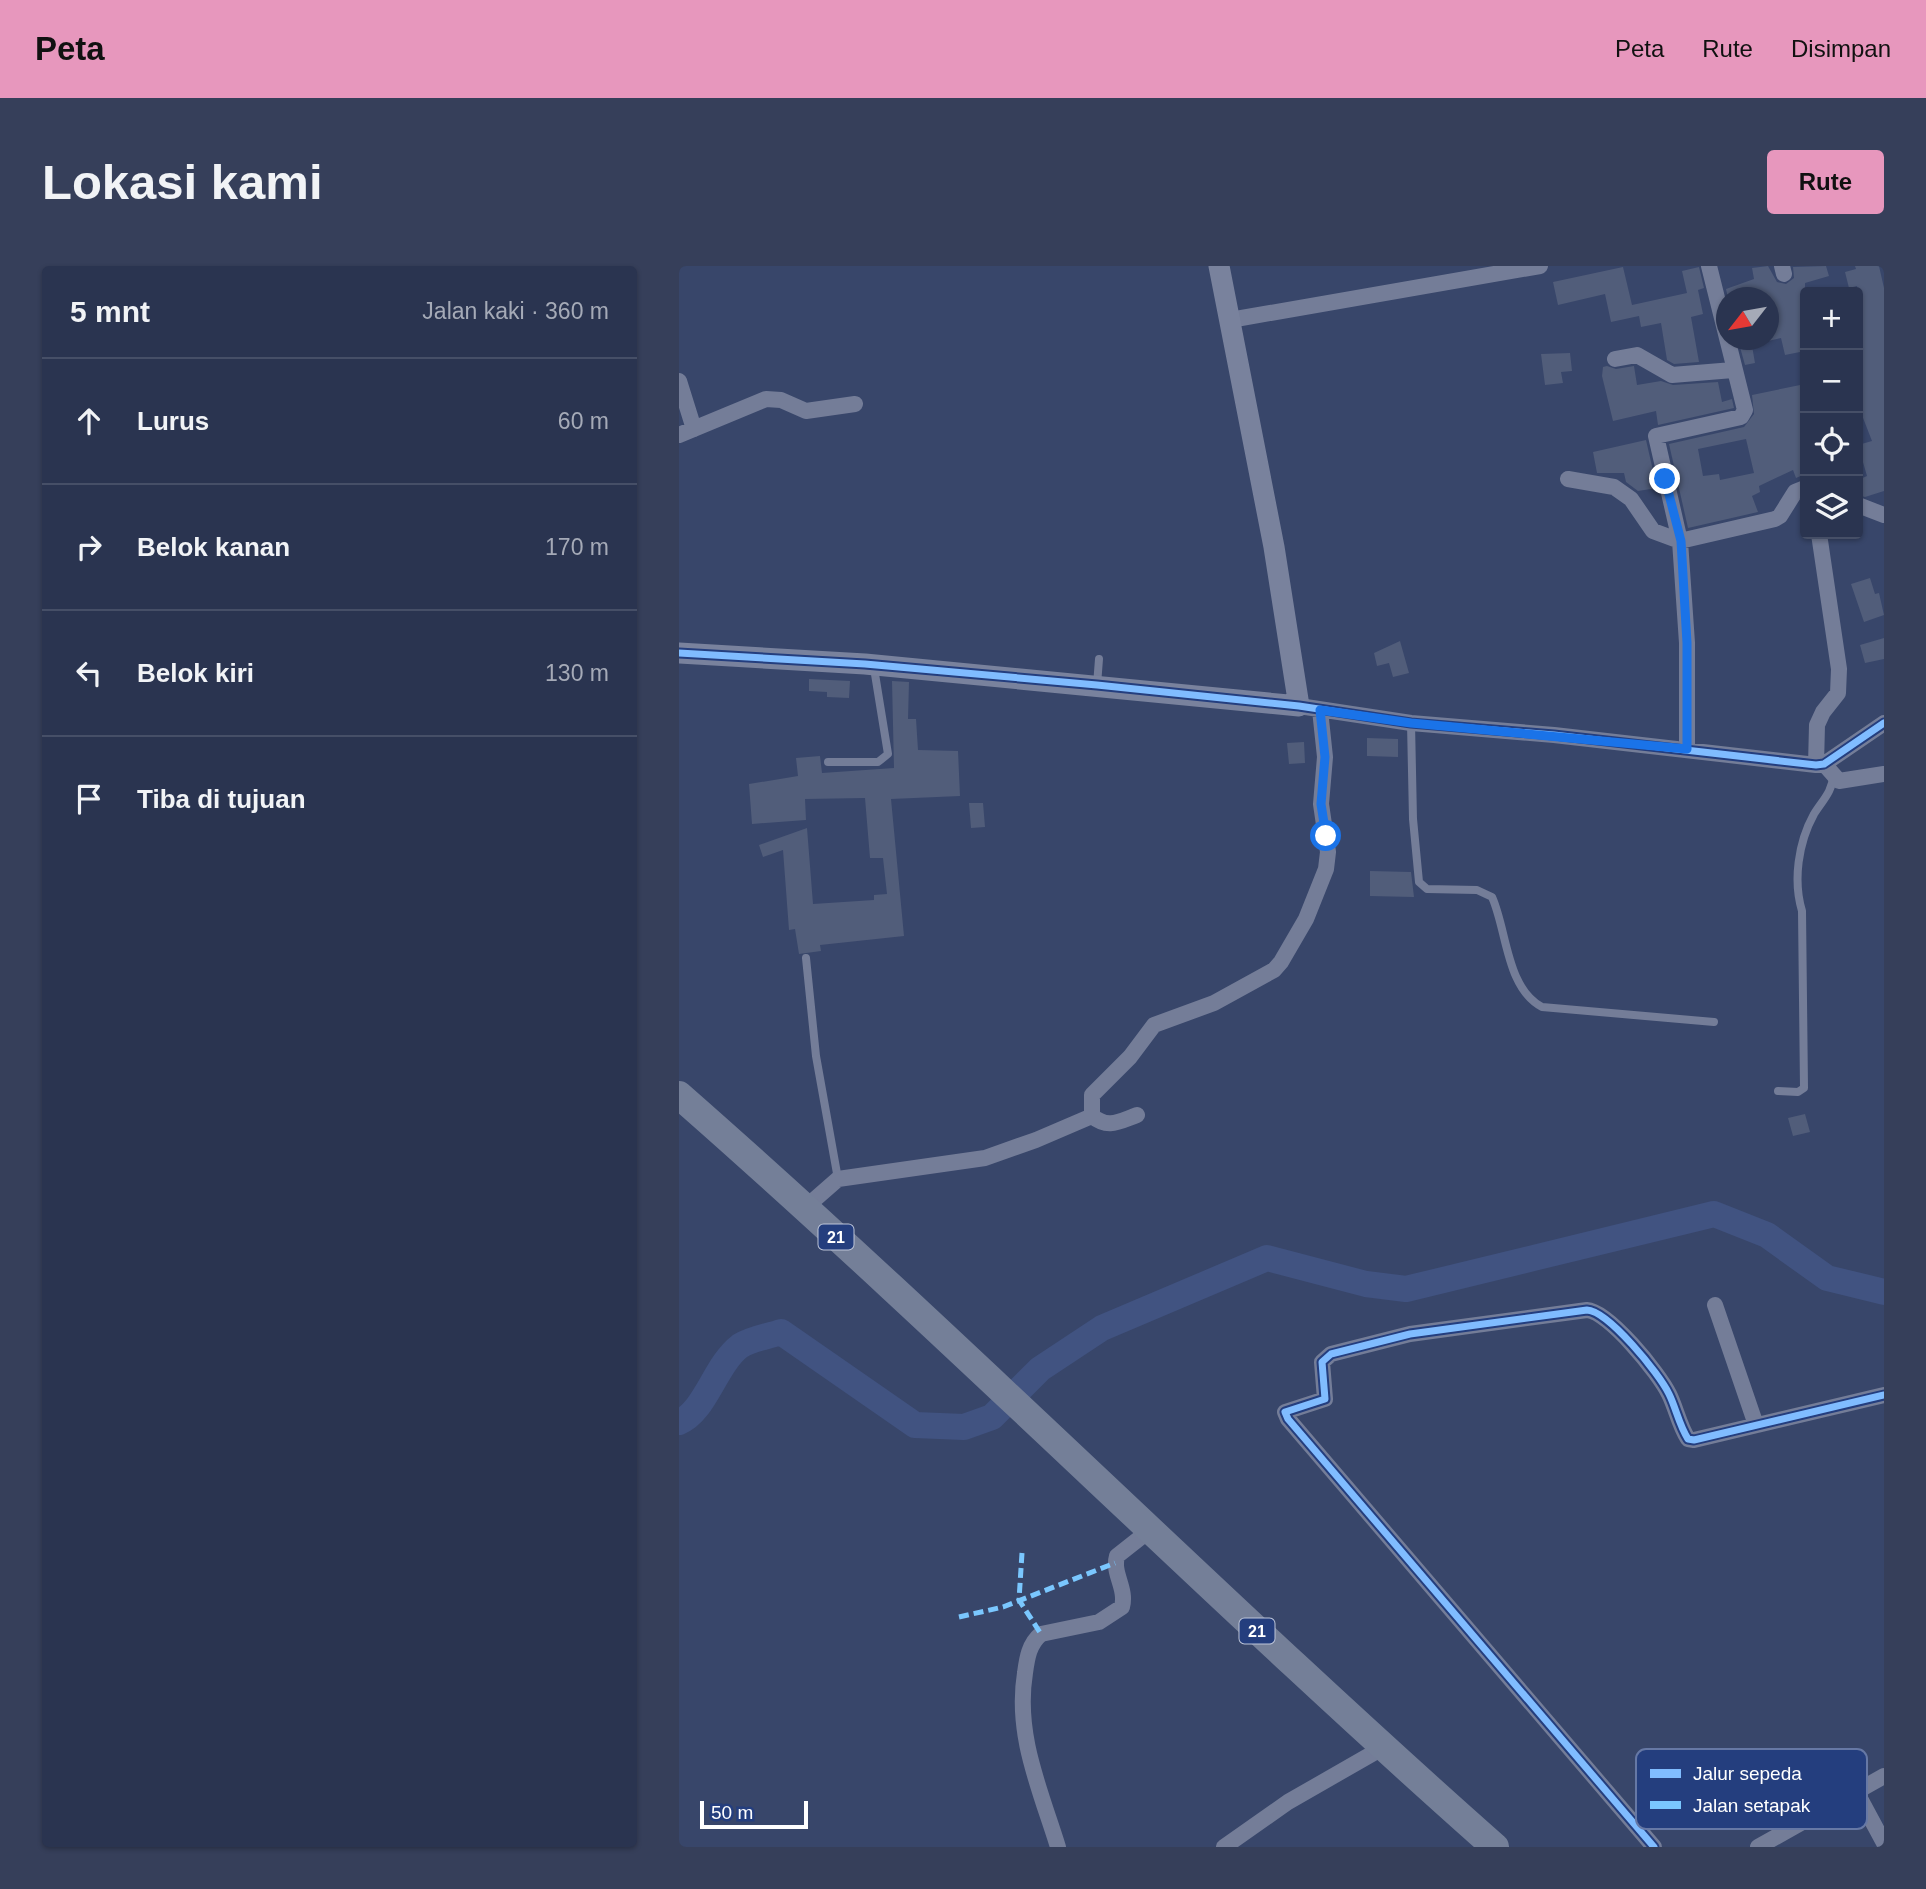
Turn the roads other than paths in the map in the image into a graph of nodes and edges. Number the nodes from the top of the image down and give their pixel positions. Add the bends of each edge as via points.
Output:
1 (1219, 266) edge
2 (1540, 266) edge
3 (1709, 266) edge
4 (1230, 320) junction
5 (1615, 359) dead end
6 (1733, 370) junction
7 (679, 381) edge
8 (855, 404) dead end
9 (686, 432) edge
10 (1568, 479) dead end
11 (1800, 490) edge
12 (1863, 507) edge
13 (1884, 514) edge
14 (1820, 539) edge
15 (1681, 541) junction
16 (679, 653) edge
17 (1099, 659) dead end
18 (873, 665) junction
19 (1097, 685) junction
20 (1299, 706) junction
21 (1320, 710) junction
22 (1411, 723) junction
23 (1884, 723) edge
24 (1687, 749) junction
25 (828, 762) dead end
26 (1824, 768) junction
27 (1884, 774) edge
28 (806, 958) dead end
29 (1714, 1022) dead end
30 (1778, 1091) dead end
31 (679, 1095) edge
32 (1137, 1115) dead end
33 (1092, 1116) junction
34 (838, 1179) junction
35 (806, 1207) junction
36 (1715, 1305) dead end
37 (1884, 1395) edge
38 (1756, 1426) junction
39 (1150, 1530) junction
40 (1384, 1747) junction
41 (1884, 1776) edge
42 (1867, 1785) edge
43 (1867, 1811) edge
44 (1636, 1826) edge
45 (1639, 1829) edge
46 (1790, 1829) edge
47 (1884, 1843) edge
48 (1058, 1847) edge
49 (1224, 1847) edge
50 (1495, 1847) edge
51 (1654, 1847) edge
52 (1758, 1847) edge

1 - 4 street
2 - 4 street
3 - 6 street
4 - 20 street
5 - 6 street via 1637,355 1679,376
6 - 15 street via 1745,410 1741,417 1655,438
7 - 9 street
8 - 9 street via 806,411 766,399
10 - 15 street via 1614,487 1630,499 1653,531
11 - 15 street via 1775,519
12 - 13 street
14 - 26 street via 1839,681 1838,693 1817,725
15 - 24 street
16 - 18 street
17 - 19 lane
18 - 19 street
18 - 25 lane via 888,754 879,762
19 - 20 street
20 - 21 street
21 - 22 street
21 - 33 street via 1327,869 1294,941 1274,970 1214,1003 1154,1025 1093,1095
22 - 24 street
22 - 29 lane via 1419,883 1427,889 1477,890 1492,897 1520,985 1533,1003
23 - 26 street
24 - 26 street
26 - 27 street via 1843,781
26 - 30 lane via 1831,788 1809,825 1796,894 1802,911 1804,1088
28 - 34 lane via 817,1068
31 - 35 highway, 21
32 - 33 street via 1109,1125
33 - 34 street via 985,1158
34 - 35 street
35 - 39 highway, 21
36 - 38 street
37 - 38 street
38 - 44 street via 1688,1438 1668,1392 1628,1341 1595,1310 1410,1335 1331,1354 1322,1362 1325,1399 1285,1412
39 - 40 highway, 21
39 - 48 street via 1117,1556 1122,1606 1099,1622 1041,1634 1029,1651 1020,1701 1022,1727
40 - 49 street via 1288,1802
40 - 50 highway, 21
41 - 42 street
43 - 47 street
45 - 51 street
46 - 52 street

